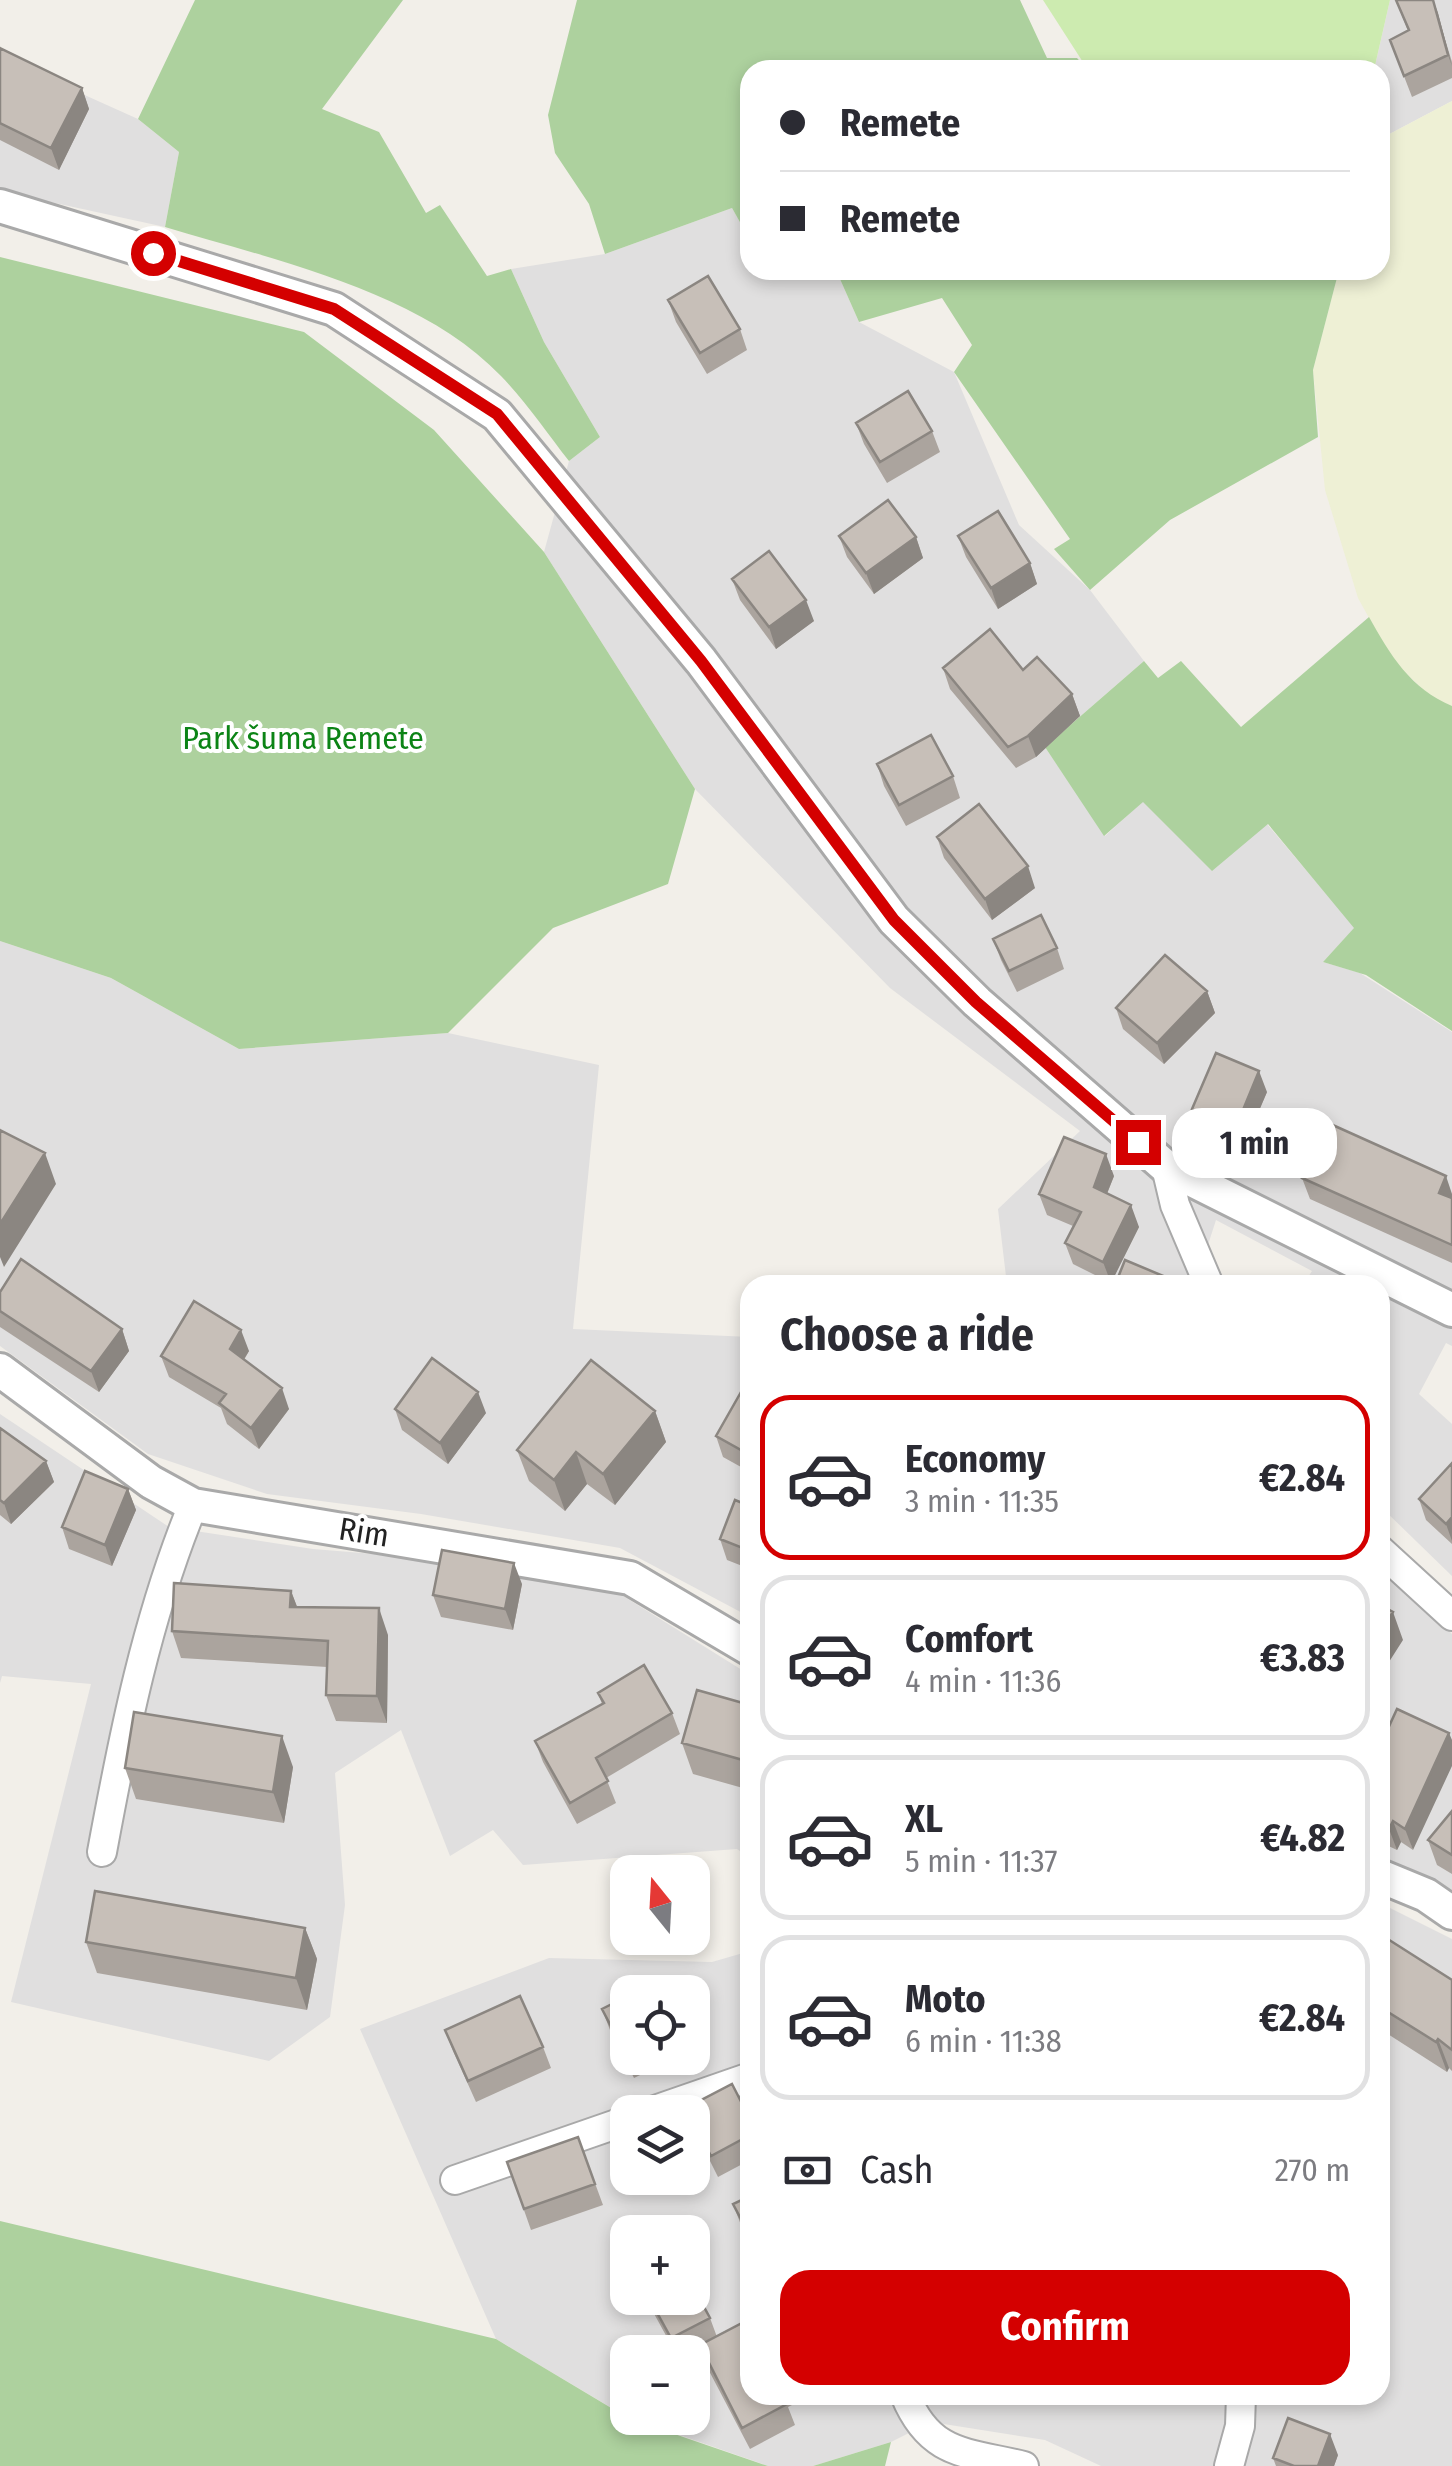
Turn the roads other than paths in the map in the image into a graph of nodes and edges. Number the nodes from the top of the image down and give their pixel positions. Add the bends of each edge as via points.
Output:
1 (0, 206) edge
2 (1166, 1167) junction
3 (1205, 1275) edge
4 (1382, 1275) edge
5 (1390, 1279) edge
6 (1452, 1310) edge
7 (0, 1370) edge
8 (193, 1506) junction
9 (1390, 1559) edge
10 (1452, 1616) edge
11 (740, 1642) edge
12 (102, 1852) dead end
13 (1390, 1880) edge
14 (1452, 1913) edge
15 (740, 2080) edge
16 (698, 2095) edge
17 (610, 2126) edge
18 (455, 2180) dead end
19 (909, 2405) edge
20 (1241, 2405) edge
21 (1024, 2466) edge
22 (1229, 2466) edge

1 - 2 street via 334,309 497,414 701,661 894,920 976,1002
2 - 3 street via 1174,1206
2 - 4 street
5 - 6 street
7 - 8 street, Rim via 150,1482
8 - 11 street, Rim via 630,1578
8 - 12 street via 131,1698
9 - 10 street
13 - 14 street
15 - 16 street
17 - 18 street
19 - 21 street via 936,2442
20 - 22 street

